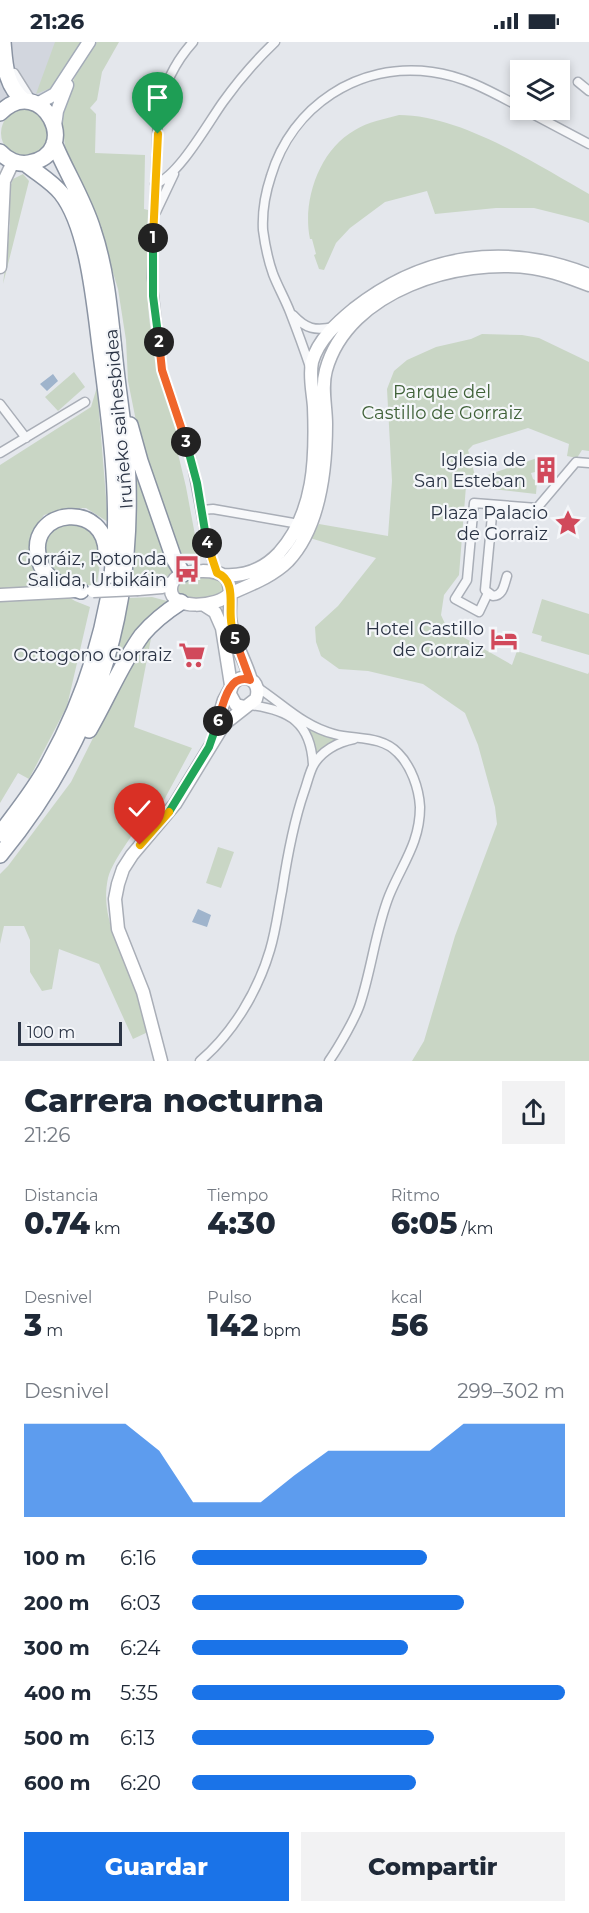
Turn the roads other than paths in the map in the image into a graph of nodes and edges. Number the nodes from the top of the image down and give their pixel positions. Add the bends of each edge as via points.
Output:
1 (3, 42) edge
2 (10, 42) edge
3 (89, 42) edge
4 (193, 42) edge
5 (275, 42) edge
6 (73, 67) junction
7 (578, 82) dead end
8 (589, 91) edge
9 (510, 102) edge
10 (31, 103) junction
11 (0, 113) edge
12 (544, 120) edge
13 (55, 126) junction
14 (54, 143) junction
15 (589, 144) edge
16 (0, 152) edge
17 (156, 161) junction
18 (20, 163) junction
19 (176, 168) junction
20 (155, 184) junction
21 (153, 221) junction
22 (0, 267) edge
23 (589, 275) edge
24 (589, 285) edge
25 (107, 300) junction
26 (290, 312) junction
27 (334, 327) junction
28 (309, 328) junction
29 (324, 338) junction
30 (301, 341) junction
31 (332, 353) junction
32 (315, 355) junction
33 (311, 370) junction
34 (85, 402) dead end
35 (0, 404) edge
36 (26, 438) junction
37 (0, 453) edge
38 (589, 464) edge
39 (493, 505) junction
40 (202, 510) junction
41 (299, 524) junction
42 (208, 549) junction
43 (200, 572) junction
44 (220, 574) junction
45 (507, 576) dead end
46 (178, 578) junction
47 (254, 583) junction
48 (138, 590) junction
49 (88, 592) junction
50 (488, 593) junction
51 (229, 594) junction
52 (0, 597) edge
53 (177, 598) junction
54 (204, 605) junction
55 (231, 626) junction
56 (254, 683) junction
57 (231, 687) junction
58 (248, 706) junction
59 (74, 711) junction
60 (360, 737) junction
61 (209, 747) junction
62 (313, 765) junction
63 (0, 834) edge
64 (0, 856) edge
65 (162, 1059) edge
66 (200, 1061) edge
67 (329, 1061) edge

1 - 10 highway via 10,84 16,94
2 - 10 street via 13,71
3 - 6 street
4 - 17 street via 176,65 161,98
5 - 19 street via 224,100
6 - 10 street via 55,94
6 - 13 street
7 - 8 street
9 - 26 street via 452,76 410,71 365,77 316,105 291,131 276,159 264,198 267,256
10 - 11 highway via 14,103
10 - 13 highway via 41,106
12 - 15 street
13 - 14 highway
14 - 18 highway via 38,161
14 - 25 highway, Iruñeko saihesbidea via 94,230
16 - 18 highway, Iruñeko saihesbidea
17 - 19 street via 166,168
17 - 20 street
18 - 22 street via 7,173 4,181
18 - 59 highway, Iruñeko saihesbidea via 52,182 62,194 83,244 111,436 115,544 106,607
19 - 20 street
19 - 21 street
20 - 21 street
21 - 40 street via 153,296 162,370 190,454
23 - 27 street via 529,258 478,256 444,263 385,287
24 - 31 street via 531,267 464,268 418,281 390,296 351,325
25 - 46 highway via 133,440
25 - 64 highway, Iruñeko saihesbidea via 128,479 121,603 95,697 72,748 23,828
26 - 28 street
26 - 30 street
27 - 28 street
27 - 29 street
28 - 29 street
29 - 31 street via 332,346
29 - 32 street
30 - 32 street
30 - 33 street
31 - 32 street via 325,357
31 - 47 street via 325,372 323,397 324,464 310,528 288,560
32 - 33 street
33 - 41 street via 315,445 308,499
34 - 36 street
35 - 36 street
36 - 37 street
38 - 39 street via 576,462 537,508
39 - 50 street via 485,590
39 - 50 street via 474,503 467,580 455,599 479,612
40 - 41 street
40 - 42 street
41 - 44 street via 291,540 266,564 251,573
42 - 43 street
42 - 44 street
43 - 44 street
43 - 46 street
44 - 51 street via 226,578
45 - 50 street via 500,594
46 - 48 street via 162,587
46 - 53 street via 171,588
47 - 51 street
47 - 55 street via 236,601
48 - 49 street, bridge
48 - 53 street
49 - 52 street
49 - 59 highway via 55,582 41,567 41,535 61,517 80,517 92,522 107,550 98,618
51 - 54 street via 221,601
51 - 55 street
53 - 54 street via 187,604
53 - 64 highway via 143,635 126,661 64,776 26,831
54 - 57 street via 215,612 222,628
55 - 56 street
56 - 57 street via 238,679
56 - 58 street via 256,699
56 - 60 street via 311,726
57 - 58 street via 233,702
57 - 61 street
58 - 61 street via 224,724
58 - 62 street via 284,712 293,719 309,739
59 - 63 highway, Iruñeko saihesbidea via 48,765
60 - 62 street via 337,743
60 - 67 street via 374,739 397,752 409,767 420,806 416,839 380,923 361,1004
61 - 65 street via 175,804 123,869 116,898 118,929 143,993
62 - 66 street via 300,804 277,923 262,974 235,1021

